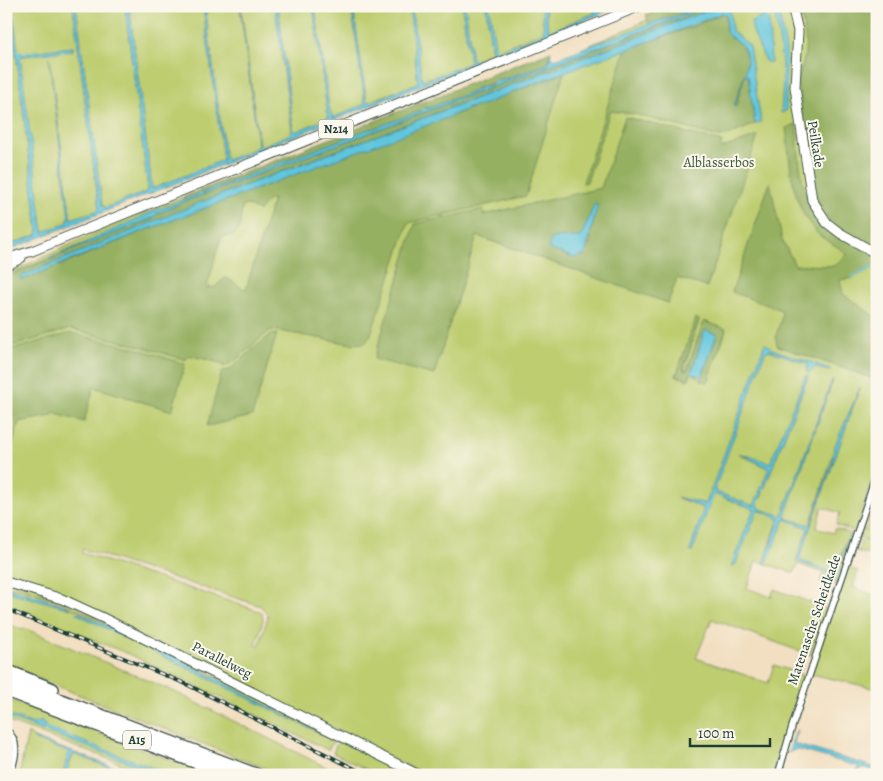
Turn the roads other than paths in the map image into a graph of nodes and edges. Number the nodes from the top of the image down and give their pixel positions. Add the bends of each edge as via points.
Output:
1 (640, 6) edge
2 (792, 6) edge
3 (32, 251) junction
4 (877, 254) edge
5 (6, 259) edge
6 (6, 266) edge
7 (877, 473) edge
8 (6, 582) edge
9 (6, 670) edge
10 (6, 679) edge
11 (6, 691) edge
12 (6, 695) edge
13 (45, 706) junction
14 (129, 726) junction
15 (6, 730) edge
16 (15, 751) junction
17 (6, 766) edge
18 (10, 775) edge
19 (229, 775) edge
20 (258, 775) edge
21 (419, 775) edge
22 (778, 775) edge

1 - 3 street, N214 via 612,20
2 - 4 street, Peilkade via 798,31 795,87 812,200 824,219 840,233
3 - 5 street, N214
3 - 6 street, N214
7 - 22 street, Matenasche Scheidkade
8 - 21 street, Parallelweg via 101,617
9 - 14 highway, A15 via 78,700
10 - 14 highway, A15
11 - 13 highway, A15
12 - 13 highway, A15
13 - 19 highway, A15
14 - 20 highway, A15
15 - 16 street via 13,736
16 - 17 street
16 - 18 street

